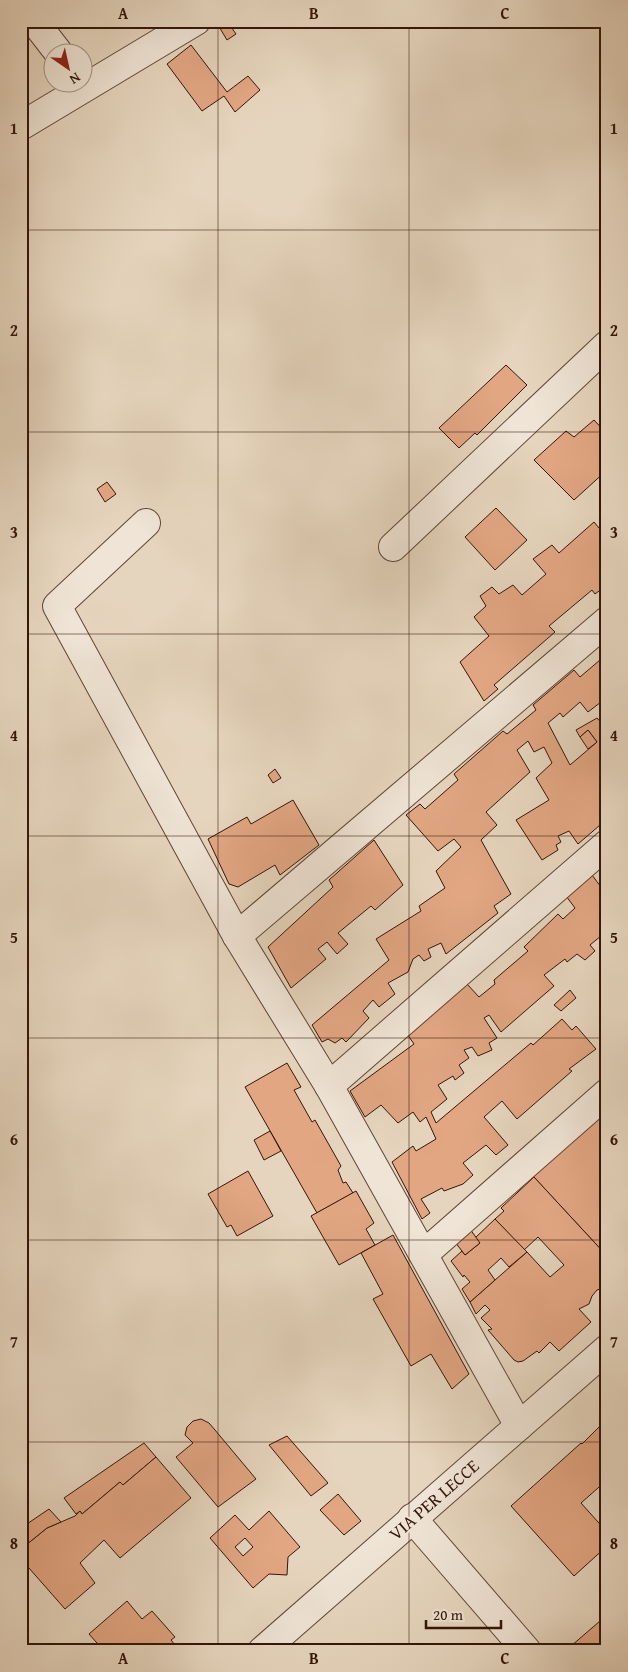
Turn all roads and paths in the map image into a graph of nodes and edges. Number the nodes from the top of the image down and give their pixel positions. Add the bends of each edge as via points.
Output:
1 (34, 21) edge
2 (196, 21) edge
3 (50, 42) edge
4 (21, 126) edge
5 (607, 346) edge
6 (146, 523) dead end
7 (393, 547) dead end
8 (607, 621) edge
9 (607, 844) edge
10 (238, 936) junction
11 (329, 1086) junction
12 (607, 1092) edge
13 (424, 1254) junction
14 (607, 1349) edge
15 (519, 1426) junction
16 (412, 1518) junction
17 (262, 1651) edge
18 (527, 1651) edge

1 - 3 street
2 - 4 street
5 - 7 street
6 - 10 street via 57,606
8 - 10 street
9 - 11 street
10 - 11 street
11 - 13 street
12 - 13 street
13 - 15 street
14 - 15 street, VIA PER LECCE
15 - 16 street, VIA PER LECCE
16 - 17 street, VIA PER LECCE
16 - 18 street

